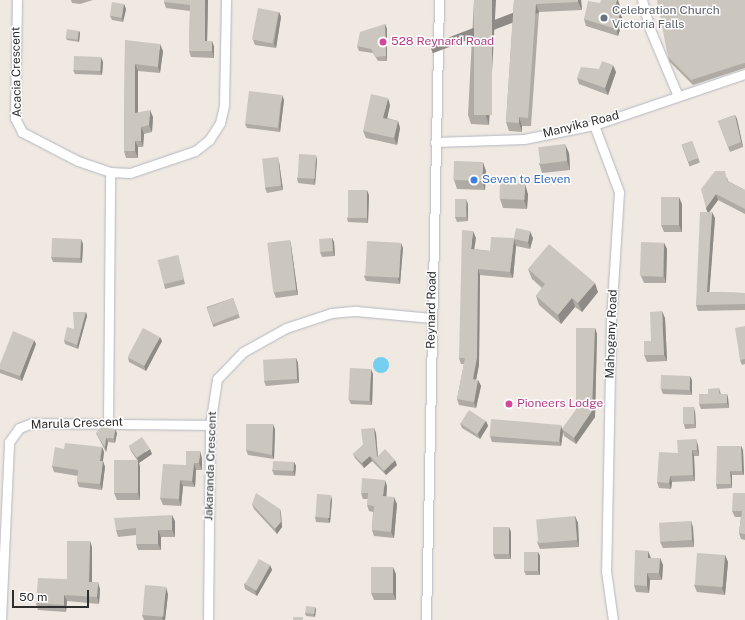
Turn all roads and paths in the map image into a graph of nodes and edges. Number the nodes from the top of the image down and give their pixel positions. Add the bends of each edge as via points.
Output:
1 (17, 0) edge
2 (226, 0) edge
3 (438, 0) edge
4 (642, 0) edge
5 (745, 74) edge
6 (678, 96) junction
7 (594, 125) junction
8 (436, 142) junction
9 (110, 172) junction
10 (432, 318) junction
11 (108, 422) junction
12 (210, 425) junction
13 (1, 620) edge
14 (208, 620) edge
15 (426, 620) edge
16 (613, 620) edge

1 - 9 street, Acacia Crescent via 15,118 22,132 34,141
2 - 9 street, Acacia Crescent via 224,105 220,124 209,140 195,151 130,174
3 - 8 street, Reynard Road
4 - 6 street via 649,28
5 - 6 street, Manyika Road
6 - 7 street, Manyika Road
7 - 8 street, Manyika Road via 524,139
7 - 16 street, Mahogany Road via 619,192 611,318 606,571
8 - 10 street, Reynard Road
9 - 11 street
10 - 12 street, Jakaranda Crescent via 356,311 331,313 286,328 243,352 228,365 218,379
10 - 15 street, Reynard Road
11 - 12 street, Marula Crescent
11 - 13 street, Marula Crescent via 32,423 19,428 8,442
12 - 14 street, Jakaranda Crescent

